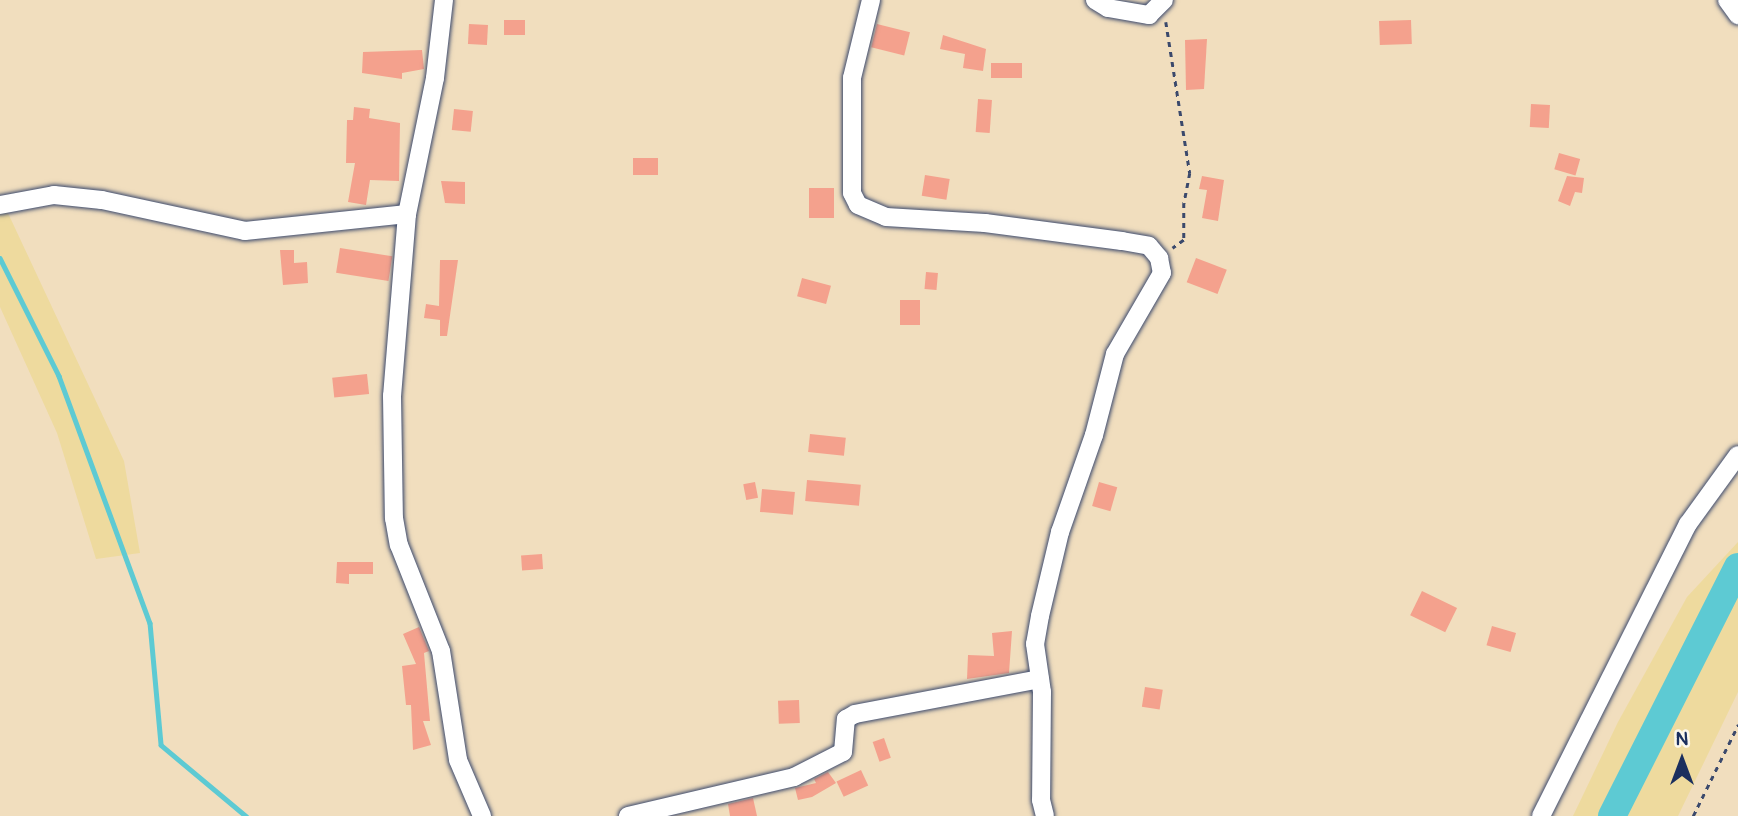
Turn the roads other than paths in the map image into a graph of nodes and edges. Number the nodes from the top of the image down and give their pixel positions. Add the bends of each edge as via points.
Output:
1 (444, 0) edge
2 (871, 0) edge
3 (1095, 0) edge
4 (1727, 0) edge
5 (1163, 3) edge
6 (1738, 15) edge
7 (0, 205) edge
8 (407, 214) junction
9 (1738, 455) edge
10 (1041, 679) junction
11 (482, 816) edge
12 (628, 816) edge
13 (1045, 816) edge
14 (1541, 816) edge

1 - 8 street via 435,78
2 - 10 street via 852,78 852,193 858,205 886,217 985,223 1122,241 1149,246 1159,258 1162,272 1115,354 1094,435 1060,532 1035,644
3 - 5 street via 1108,8 1149,15
4 - 6 street
7 - 8 street via 54,195 102,200 245,231
8 - 11 street via 392,396 394,518 399,545 441,651 458,760
9 - 14 street via 1688,524
10 - 12 street via 855,714 846,719 843,752 794,777
10 - 13 street via 1041,800

